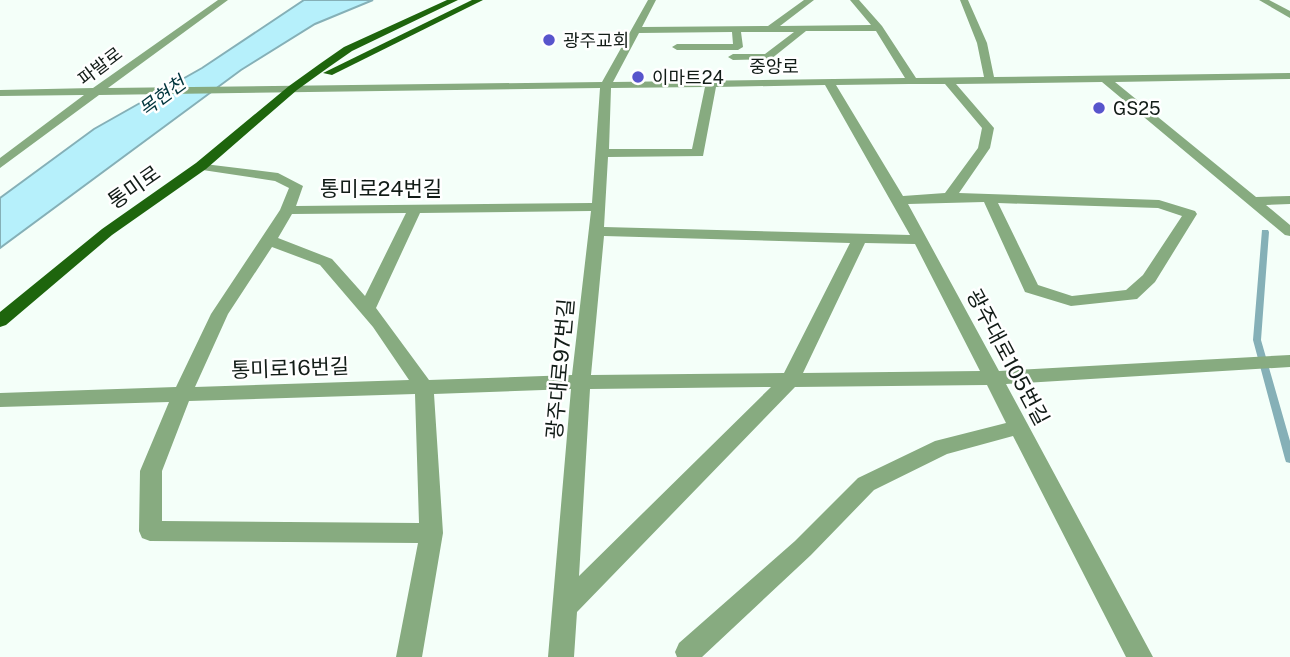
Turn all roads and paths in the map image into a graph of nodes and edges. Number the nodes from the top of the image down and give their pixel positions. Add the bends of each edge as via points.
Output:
1 (224, 0) edge
2 (454, 0) edge
3 (479, 0) edge
4 (652, 0) edge
5 (810, 0) edge
6 (855, 0) edge
7 (964, 0) edge
8 (1264, 0) edge
9 (1290, 15) edge
10 (878, 28) junction
11 (736, 29) junction
12 (769, 29) junction
13 (803, 29) junction
14 (635, 30) junction
15 (677, 47) dead end
16 (733, 57) dead end
17 (1290, 76) edge
18 (1105, 79) junction
19 (948, 81) junction
20 (990, 81) junction
21 (913, 82) junction
22 (829, 83) junction
23 (711, 84) junction
24 (606, 85) junction
25 (293, 88) junction
26 (101, 91) junction
27 (0, 93) edge
28 (601, 153) junction
29 (0, 164) edge
30 (201, 166) junction
31 (948, 197) junction
32 (989, 199) junction
33 (899, 200) junction
34 (1290, 200) edge
35 (1254, 201) junction
36 (599, 207) junction
37 (415, 209) junction
38 (287, 210) junction
39 (597, 231) junction
40 (1290, 232) edge
41 (860, 237) junction
42 (269, 240) junction
43 (920, 240) junction
44 (367, 309) junction
45 (0, 321) edge
46 (1290, 361) edge
47 (992, 378) junction
48 (790, 380) junction
49 (581, 383) junction
50 (424, 387) junction
51 (181, 394) junction
52 (0, 400) edge
53 (1019, 427) junction
54 (431, 533) junction
55 (564, 608) junction
56 (688, 652) dead end
57 (409, 657) edge
58 (561, 657) edge
59 (1140, 657) edge

1 - 26 street, 파발로
2 - 25 main road, 통미로 via 348,49
3 - 25 main road, 통미로
4 - 14 street
5 - 12 street
6 - 10 street
7 - 20 street via 982,43
8 - 9 street
10 - 13 street
10 - 21 street
11 - 12 street
11 - 14 street
11 - 15 street via 738,47
12 - 13 street
13 - 16 street via 767,57
14 - 24 street
17 - 18 street, 중앙로
18 - 20 street, 중앙로
18 - 35 street
19 - 20 street, 중앙로
19 - 21 street, 중앙로
19 - 31 street via 989,128 984,148
21 - 22 street, 중앙로
22 - 23 street, 중앙로
22 - 33 street, 광주대로105번길
23 - 24 street, 중앙로
23 - 28 street via 698,153
24 - 25 street, 중앙로
24 - 28 street, 광주대로97번길
25 - 26 street, 중앙로
25 - 30 main road, 통미로
26 - 27 street
26 - 29 street, 파발로
28 - 36 street, 광주대로97번길
30 - 38 street, 통미로24번길 via 278,177 296,186
30 - 45 main road, 통미로 via 107,232
31 - 32 street
31 - 33 street
32 - 32 street via 1158,204 1190,214 1149,278 1131,295 1072,302 1031,288
33 - 43 street, 광주대로105번길
34 - 35 street
35 - 40 street
36 - 37 street, 통미로24번길
36 - 39 street, 광주대로97번길
37 - 38 street, 통미로24번길
37 - 44 street
38 - 42 street
39 - 41 street
39 - 49 street, 광주대로97번길
41 - 43 street
41 - 48 street
42 - 44 street via 326,262
42 - 51 street via 220,314
43 - 47 street, 광주대로105번길
44 - 50 street
46 - 47 street, 통미로16번길
47 - 48 street, 통미로16번길
47 - 53 street, 광주대로105번길
48 - 49 street, 통미로16번길
48 - 55 street
49 - 50 street, 통미로16번길
49 - 55 street, 광주대로97번길
50 - 51 street, 통미로16번길
50 - 54 street
51 - 52 street, 통미로16번길
51 - 54 street via 151,471 150,531
53 - 56 street via 942,447 866,484
53 - 59 street, 광주대로105번길
54 - 57 street
55 - 58 street, 광주대로97번길

